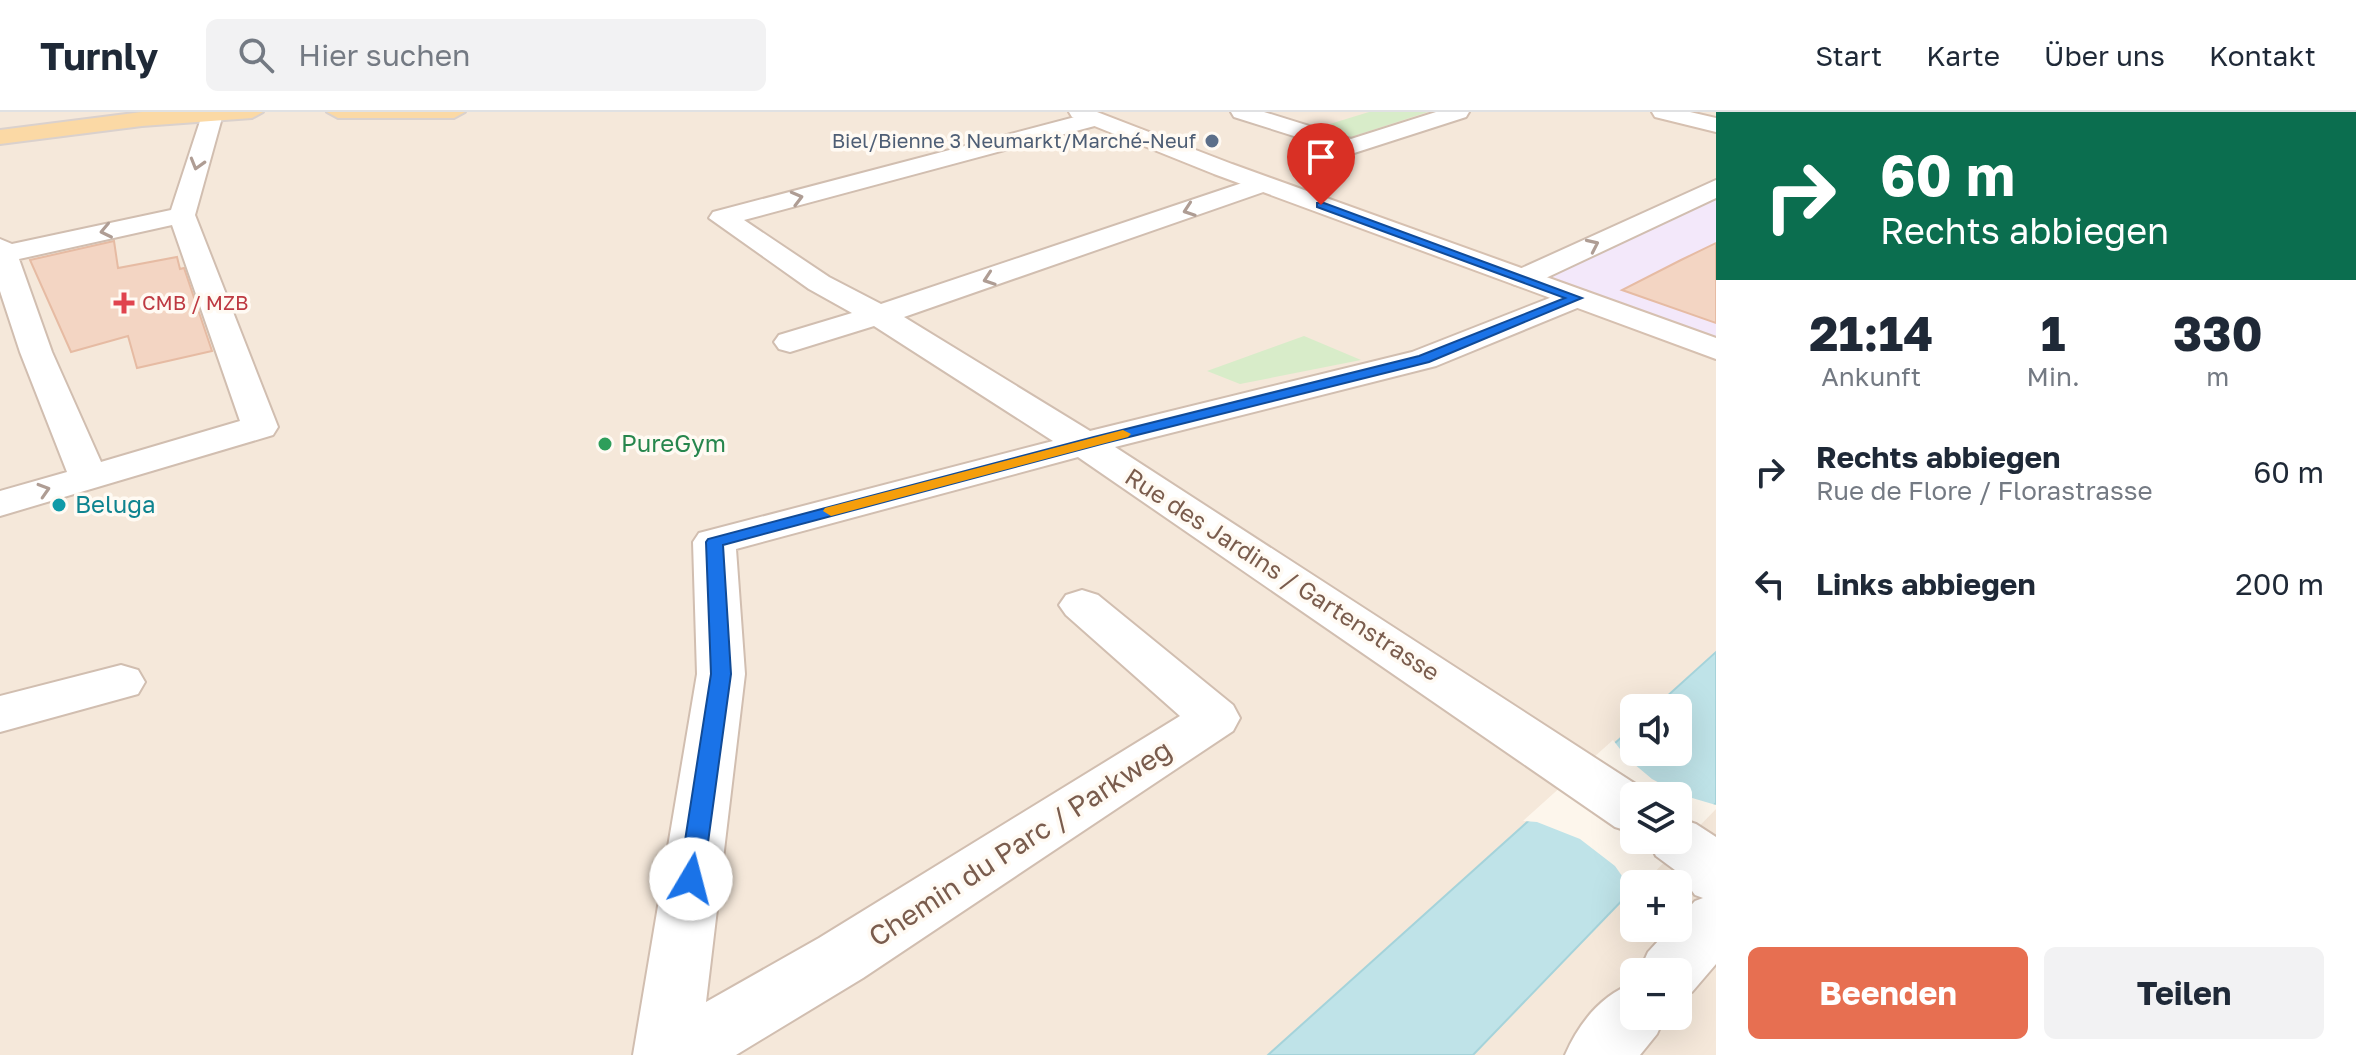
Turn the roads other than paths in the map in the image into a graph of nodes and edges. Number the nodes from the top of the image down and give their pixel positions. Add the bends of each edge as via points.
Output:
1 (252, 112) edge
2 (338, 112) edge
3 (454, 112) edge
4 (1121, 112) edge
5 (1242, 112) edge
6 (1458, 112) edge
7 (1663, 112) edge
8 (366, 113) edge
9 (212, 114) edge
10 (145, 116) edge
11 (1087, 116) edge
12 (1716, 125) edge
13 (0, 137) edge
14 (1263, 184) junction
15 (1716, 188) edge
16 (182, 215) junction
17 (1, 252) edge
18 (1523, 278) junction
19 (1576, 298) junction
20 (878, 315) junction
21 (790, 342) dead end
22 (1716, 349) edge
23 (36, 352) junction
24 (0, 361) edge
25 (1084, 444) junction
26 (88, 477) junction
27 (0, 504) edge
28 (1082, 605) dead end
29 (121, 682) dead end
30 (0, 714) edge
31 (1620, 801) edge
32 (1716, 920) edge
33 (1682, 958) edge
34 (1620, 1029) edge
35 (666, 1055) edge
36 (675, 1055) edge
37 (1598, 1055) edge

1 - 9 main road
2 - 8 main road
3 - 8 main road
4 - 11 street
5 - 6 street via 1351,147
7 - 12 street
9 - 10 main road
9 -> 16 street
10 - 13 main road
11 - 14 street
20 -> 11 street, Rue des Jardins / Gartenstrasse via 722,218
14 - 18 street
14 -> 20 street
18 -> 15 street
16 -> 17 street
16 - 26 street via 260,427
17 - 23 street
18 - 19 street
19 - 22 street
19 - 25 street via 1424,359
20 - 21 street
20 - 25 street, Rue des Jardins / Gartenstrasse
23 - 24 street
23 - 26 street
25 - 31 street, Rue des Jardins / Gartenstrasse
25 - 35 street via 714,542 721,674
27 -> 26 street
28 - 36 street, Chemin du Parc / Parkweg via 1215,718 841,958
29 - 30 street
32 - 33 street
34 - 37 street

